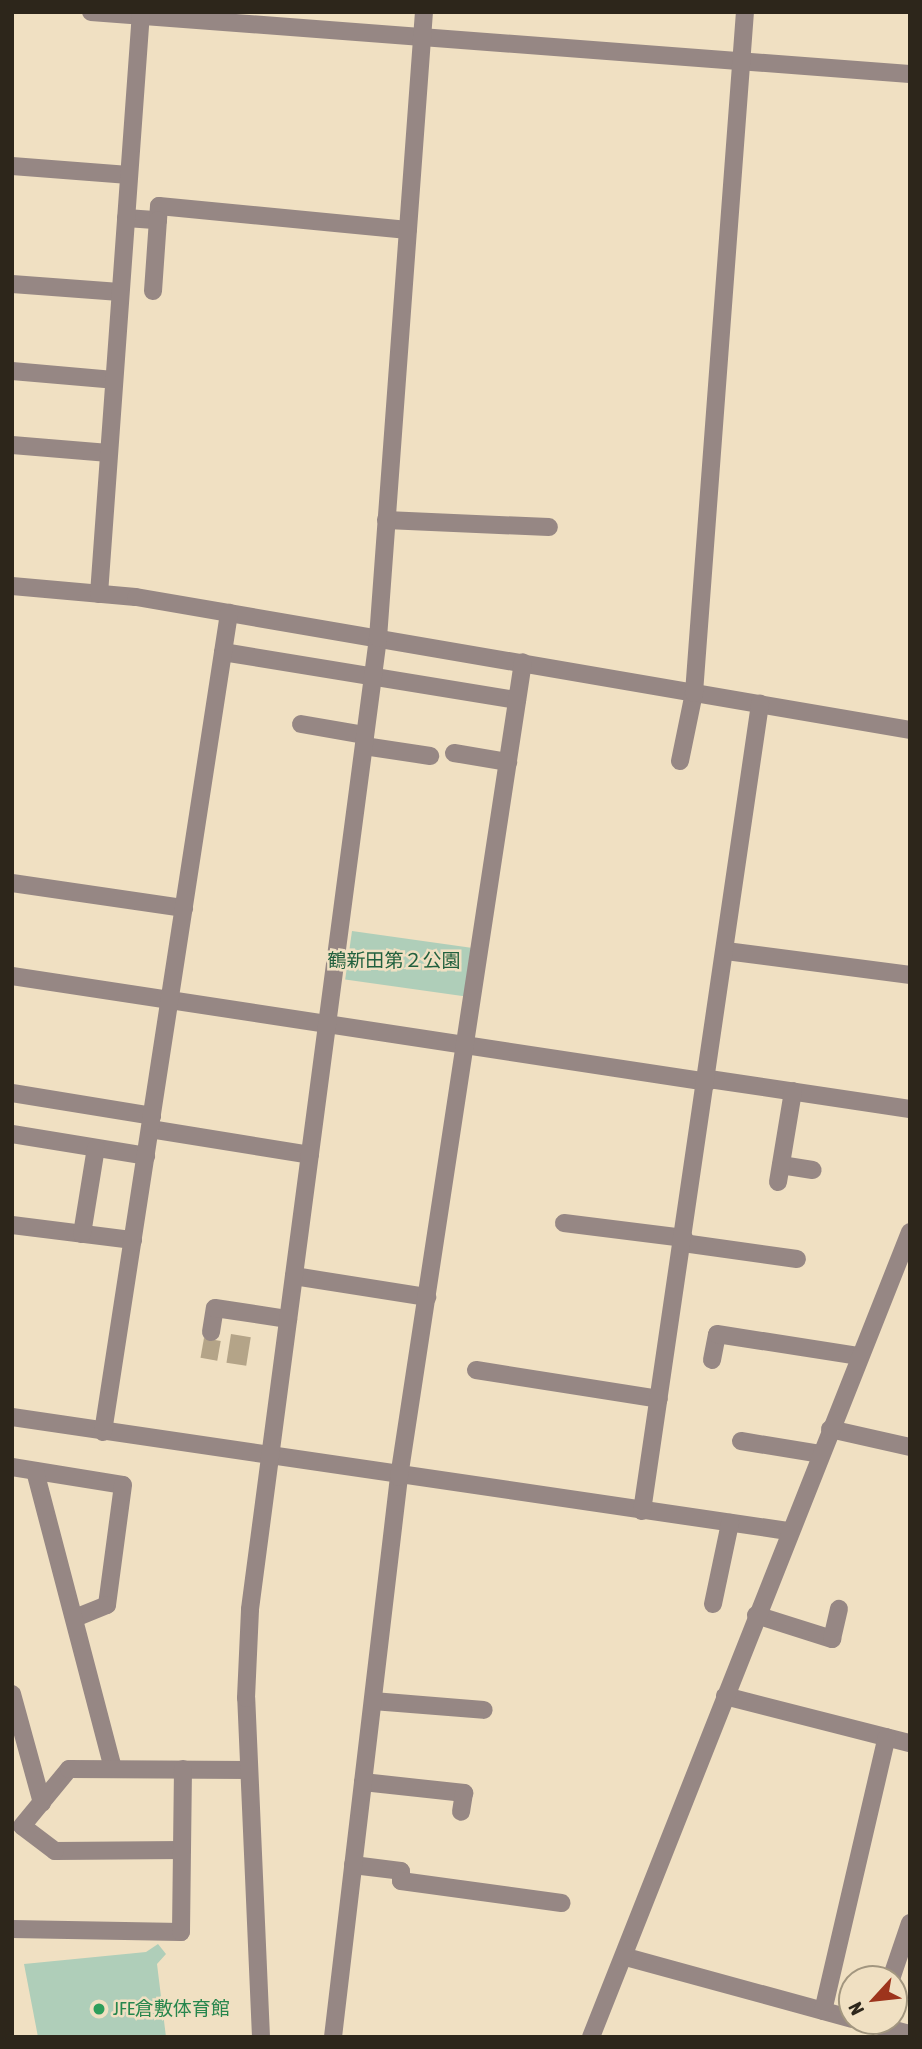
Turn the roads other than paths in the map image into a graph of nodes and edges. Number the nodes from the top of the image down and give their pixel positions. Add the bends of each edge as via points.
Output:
1 (91, 12) edge
2 (424, 12) edge
3 (744, 12) edge
4 (141, 14) edge
5 (422, 36) junction
6 (741, 61) junction
7 (910, 74) edge
8 (12, 166) edge
9 (129, 175) junction
10 (126, 218) junction
11 (158, 220) junction
12 (408, 230) junction
13 (12, 284) edge
14 (153, 290) dead end
15 (120, 292) junction
16 (12, 371) edge
17 (114, 380) junction
18 (12, 445) edge
19 (109, 453) junction
20 (386, 520) junction
21 (549, 527) dead end
22 (12, 586) edge
23 (99, 594) junction
24 (229, 613) junction
25 (378, 638) junction
26 (223, 652) junction
27 (523, 662) junction
28 (373, 674) junction
29 (694, 693) junction
30 (517, 700) junction
31 (760, 704) junction
32 (301, 724) dead end
33 (910, 730) edge
34 (364, 740) junction
35 (454, 753) dead end
36 (430, 756) dead end
37 (680, 761) dead end
38 (508, 762) junction
39 (12, 883) edge
40 (184, 908) junction
41 (726, 951) junction
42 (910, 975) edge
43 (12, 976) edge
44 (170, 1001) junction
45 (327, 1027) junction
46 (466, 1044) junction
47 (709, 1080) junction
48 (793, 1091) junction
49 (12, 1093) edge
50 (910, 1109) edge
51 (151, 1122) junction
52 (12, 1134) edge
53 (96, 1148) junction
54 (310, 1155) junction
55 (146, 1156) junction
56 (813, 1170) dead end
57 (564, 1223) dead end
58 (12, 1225) edge
59 (910, 1232) edge
60 (82, 1234) junction
61 (133, 1240) junction
62 (684, 1241) junction
63 (797, 1259) dead end
64 (294, 1276) junction
65 (427, 1297) junction
66 (288, 1319) junction
67 (211, 1332) dead end
68 (859, 1356) junction
69 (712, 1360) dead end
70 (475, 1370) dead end
71 (659, 1399) junction
72 (12, 1417) edge
73 (830, 1429) junction
74 (103, 1432) junction
75 (741, 1441) dead end
76 (910, 1447) edge
77 (820, 1454) junction
78 (270, 1459) junction
79 (12, 1467) edge
80 (35, 1471) junction
81 (399, 1477) junction
82 (642, 1511) junction
83 (730, 1523) junction
84 (788, 1531) junction
85 (713, 1604) dead end
86 (839, 1609) dead end
87 (756, 1615) junction
88 (74, 1618) junction
89 (12, 1695) edge
90 (725, 1696) junction
91 (373, 1701) junction
92 (484, 1710) dead end
93 (887, 1737) junction
94 (910, 1743) edge
95 (113, 1769) junction
96 (183, 1769) junction
97 (249, 1770) junction
98 (363, 1782) junction
99 (42, 1803) junction
100 (461, 1812) dead end
101 (17, 1828) edge
102 (182, 1850) junction
103 (354, 1865) junction
104 (562, 1903) dead end
105 (910, 1923) edge
106 (12, 1929) edge
107 (626, 1957) junction
108 (896, 1965) edge
109 (823, 2011) junction
110 (838, 2015) edge
111 (261, 2037) edge
112 (333, 2037) edge
113 (592, 2037) edge

1 - 4 street
2 - 5 street
3 - 6 street
4 - 5 street
4 - 9 street
5 - 6 street
5 - 12 street
6 - 7 street
6 - 29 street
8 - 9 street
9 - 10 street
10 - 11 street
10 - 15 street
11 - 12 street via 159,206
11 - 14 street
12 - 20 street
13 - 15 street
15 - 17 street
16 - 17 street
17 - 19 street
18 - 19 street
19 - 23 street
20 - 21 street
20 - 25 street
22 - 23 street
23 - 24 street
24 - 25 street
24 - 26 street
25 - 27 street
25 - 28 street
26 - 28 street
26 - 40 street
27 - 29 street
27 - 30 street
28 - 30 street
28 - 34 street
29 - 31 street
29 - 37 street
30 - 38 street
31 - 33 street
31 - 41 street
32 - 34 street
34 - 36 street
34 - 45 street
35 - 38 street
38 - 46 street
39 - 40 street
40 - 44 street
41 - 42 street
41 - 47 street
43 - 44 street
44 - 45 street
44 - 51 street
45 - 46 street
45 - 54 street
46 - 47 street
46 - 65 street
47 - 48 street
47 - 62 street
48 - 50 street
48 - 56 street via 780,1173
49 - 51 street
51 - 54 street
51 - 55 street
52 - 53 street
53 - 55 street
53 - 60 street
54 - 64 street
55 - 61 street
57 - 62 street
58 - 60 street
59 - 68 street
60 - 61 street
61 - 74 street
62 - 63 street
62 - 71 street
64 - 65 street
64 - 66 street
65 - 81 street
66 - 67 street via 215,1308
66 - 78 street
68 - 69 street via 717,1334
68 - 73 street
70 - 71 street
71 - 82 street
72 - 74 street
73 - 76 street
73 - 77 street
74 - 78 street
75 - 77 street
77 - 84 street
78 - 81 street
78 - 97 street via 250,1609
79 - 80 street
80 - 88 street
80 - 88 street via 122,1485 107,1605
81 - 82 street
81 - 91 street
82 - 83 street
83 - 84 street
83 - 85 street
84 - 87 street
86 - 87 street via 832,1639
87 - 90 street
88 - 95 street
89 - 99 street
90 - 93 street
90 - 107 street
91 - 92 street
91 - 98 street
93 - 94 street
93 - 109 street
95 - 96 street
95 - 99 street via 69,1769
96 - 97 street
96 - 102 street
97 - 111 street
98 - 100 street via 465,1785
98 - 103 street
99 - 101 street
101 - 102 street via 55,1851
102 - 106 street via 181,1932
103 - 104 street via 401,1871 401,1881
103 - 112 street
105 - 108 street
107 - 109 street
107 - 113 street
109 - 110 street

